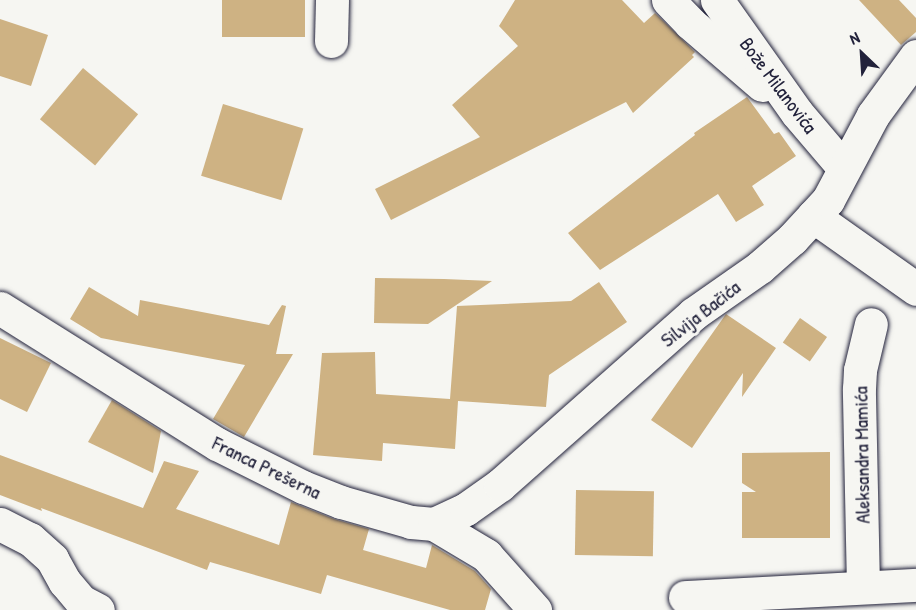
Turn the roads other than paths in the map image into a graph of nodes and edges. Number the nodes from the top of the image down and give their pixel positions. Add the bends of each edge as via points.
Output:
1 (332, 0) edge
2 (668, 0) edge
3 (717, 0) edge
4 (331, 41) dead end
5 (916, 56) edge
6 (779, 88) junction
7 (843, 167) junction
8 (813, 216) junction
9 (916, 288) edge
10 (0, 308) edge
11 (871, 324) dead end
12 (0, 524) edge
13 (434, 524) junction
14 (916, 585) edge
15 (863, 587) junction
16 (685, 597) dead end
17 (98, 610) edge
18 (535, 610) edge

1 - 4 street
2 - 6 street via 759,84
3 - 6 street, Bože Milanovića
5 - 7 street, Silvija Bačića
6 - 7 street, Bože Milanovića
7 - 8 street, Silvija Bačića via 828,200
8 - 9 street
8 - 13 street, Silvija Bačića via 760,267 693,315 500,485 466,509
10 - 13 street, Franca Prešerna via 217,444 303,487 341,502
11 - 15 street, Aleksandra Mamića via 859,389
12 - 17 street via 30,539 52,559 81,601
13 - 18 street, Franca Prešerna via 486,555
14 - 15 street
15 - 16 street

